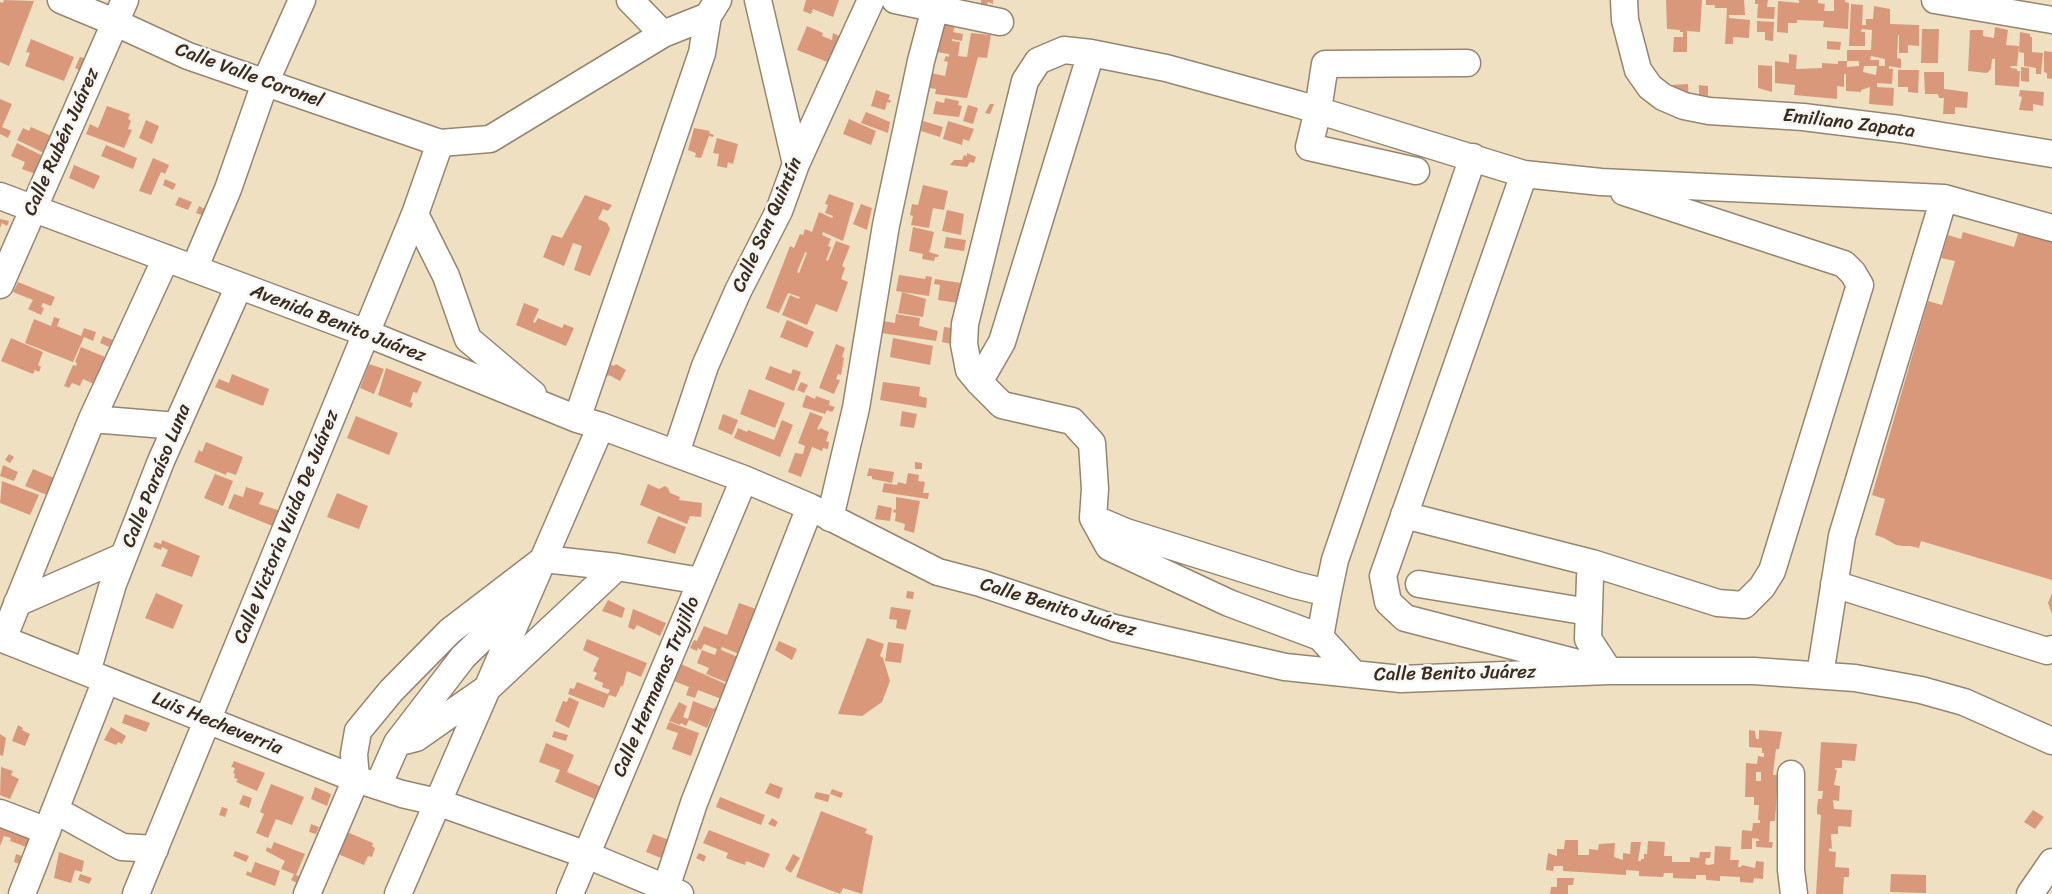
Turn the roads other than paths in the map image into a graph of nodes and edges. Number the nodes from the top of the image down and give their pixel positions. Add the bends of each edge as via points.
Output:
1 (61, 0) edge
2 (302, 0) edge
3 (630, 0) edge
4 (758, 0) edge
5 (871, 0) edge
6 (895, 0) edge
7 (1624, 0) edge
8 (1935, 0) edge
9 (713, 8) edge
10 (935, 8) junction
11 (120, 11) edge
12 (2052, 20) edge
13 (1000, 22) dead end
14 (663, 34) junction
15 (1090, 53) junction
16 (1467, 63) dead end
17 (265, 83) junction
18 (1318, 110) junction
19 (440, 143) junction
20 (2052, 154) edge
21 (1472, 157) junction
22 (796, 164) junction
23 (1416, 171) dead end
24 (1524, 174) junction
25 (1591, 181) junction
26 (0, 196) edge
27 (1944, 198) junction
28 (33, 208) junction
29 (415, 214) junction
30 (2052, 228) edge
31 (166, 258) junction
32 (194, 269) junction
33 (0, 285) edge
34 (239, 286) junction
35 (366, 333) junction
36 (979, 382) junction
37 (565, 414) junction
38 (92, 419) junction
39 (177, 426) junction
40 (601, 426) junction
41 (676, 453) junction
42 (744, 479) junction
43 (820, 512) junction
44 (1404, 515) junction
45 (1093, 518) junction
46 (124, 556) junction
47 (544, 559) junction
48 (1592, 563) junction
49 (617, 567) junction
50 (701, 581) junction
51 (1418, 584) dead end
52 (1834, 584) junction
53 (1328, 593) junction
54 (526, 601) junction
55 (17, 603) junction
56 (1589, 612) junction
57 (1320, 637) junction
58 (2, 638) edge
59 (2052, 649) edge
60 (1609, 671) junction
61 (1354, 674) junction
62 (1820, 675) junction
63 (97, 676) junction
64 (489, 687) junction
65 (209, 720) junction
66 (2052, 742) edge
67 (397, 744) junction
68 (1791, 774) dead end
69 (367, 782) junction
70 (437, 802) junction
71 (0, 813) edge
72 (51, 821) junction
73 (155, 849) junction
74 (587, 855) junction
75 (2052, 862) edge
76 (670, 892) edge
77 (22, 894) edge
78 (136, 894) edge
79 (307, 894) edge
80 (398, 894) edge
81 (570, 894) edge
82 (1794, 894) edge
83 (2030, 894) edge

1 - 11 street, Calle Valle Coronel
2 - 17 street
3 - 14 street
4 - 22 street
5 - 22 street, Calle San Quintín
6 - 10 street
7 - 20 street, Emiliano Zapata via 1625,20 1638,70 1650,87 1684,106 1900,128
8 - 12 street
9 - 14 street
9 - 37 street via 702,53
10 - 13 street
10 - 43 street via 886,225 856,408
11 - 17 street, Calle Valle Coronel via 188,56
11 - 28 street, Calle Rubén Juárez
14 - 19 street via 490,139
15 - 18 street via 1166,68
15 - 36 street via 1002,342
15 - 36 street via 1064,50 1038,61 1024,81 965,324 964,344 969,370
16 - 18 street via 1325,64
17 - 19 street, Calle Valle Coronel
17 - 32 street via 228,189
18 - 21 street
18 - 23 street via 1309,147
19 - 29 street, Calle Victoria Vuida De Juárez
21 - 24 street
21 - 53 street via 1335,560
22 - 41 street, Calle San Quintín via 778,211 705,366
24 - 25 street
24 - 44 street
25 - 27 street
25 - 48 street via 1844,264 1860,285 1772,571 1762,587 1744,605 1718,603
26 - 28 street, Avenida Benito Juárez
27 - 30 street
27 - 52 street via 1842,536
28 - 31 street, Avenida Benito Juárez
28 - 33 street, Calle Rubén Juárez
29 - 35 street, Calle Victoria Vuida De Juárez
29 - 37 street via 446,276 468,340
31 - 32 street, Avenida Benito Juárez
31 - 38 street
32 - 34 street, Avenida Benito Juárez
34 - 35 street, Avenida Benito Juárez
34 - 39 street, Calle Paraíso Luna
35 - 37 street, Avenida Benito Juárez
35 - 65 street, Calle Victoria Vuida De Juárez
36 - 45 street via 1002,404 1072,421 1092,443
37 - 40 street, Avenida Benito Juárez
38 - 39 street
38 - 55 street
39 - 46 street, Calle Paraíso Luna
40 - 41 street, Avenida Benito Juárez
40 - 47 street
41 - 42 street, Calle Benito Juárez
42 - 43 street, Calle Benito Juárez
42 - 50 street, Calle Hermanos Trujillo
43 - 61 street, Calle Benito Juárez via 938,572 1114,628 1285,667
43 - 76 street via 694,803
44 - 48 street
44 - 60 street via 1383,576 1388,602 1405,618
45 - 53 street via 1126,532
45 - 57 street via 1109,547 1229,603
46 - 55 street
46 - 63 street, Calle Paraíso Luna via 113,584
47 - 49 street
47 - 54 street
47 - 69 street via 450,631 391,691 358,731 354,754
48 - 56 street
49 - 50 street
49 - 64 street
50 - 74 street, Calle Hermanos Trujillo
51 - 56 street
52 - 59 street via 2046,651
52 - 62 street
53 - 57 street
54 - 64 street
54 - 67 street via 463,657
55 - 58 street
56 - 60 street via 1588,639
57 - 61 street
58 - 63 street, Luis Hecheverria
60 - 61 street, Calle Benito Juárez via 1401,679
60 - 62 street, Calle Benito Juárez via 1754,671
62 - 66 street, Calle Benito Juárez via 1921,690 1964,702
63 - 65 street, Luis Hecheverria
63 - 72 street, Calle Paraíso Luna
64 - 67 street via 416,738
64 - 70 street
65 - 69 street, Luis Hecheverria
65 - 73 street, Calle Victoria Vuida De Juárez
67 - 69 street
68 - 82 street
69 - 70 street, Luis Hecheverria
69 - 79 street
70 - 74 street, Luis Hecheverria
70 - 80 street
71 - 72 street
72 - 73 street via 122,847
72 - 77 street, Calle Paraíso Luna
73 - 78 street, Calle Victoria Vuida De Juárez
74 - 76 street, Luis Hecheverria
74 - 81 street, Calle Hermanos Trujillo
75 - 83 street

